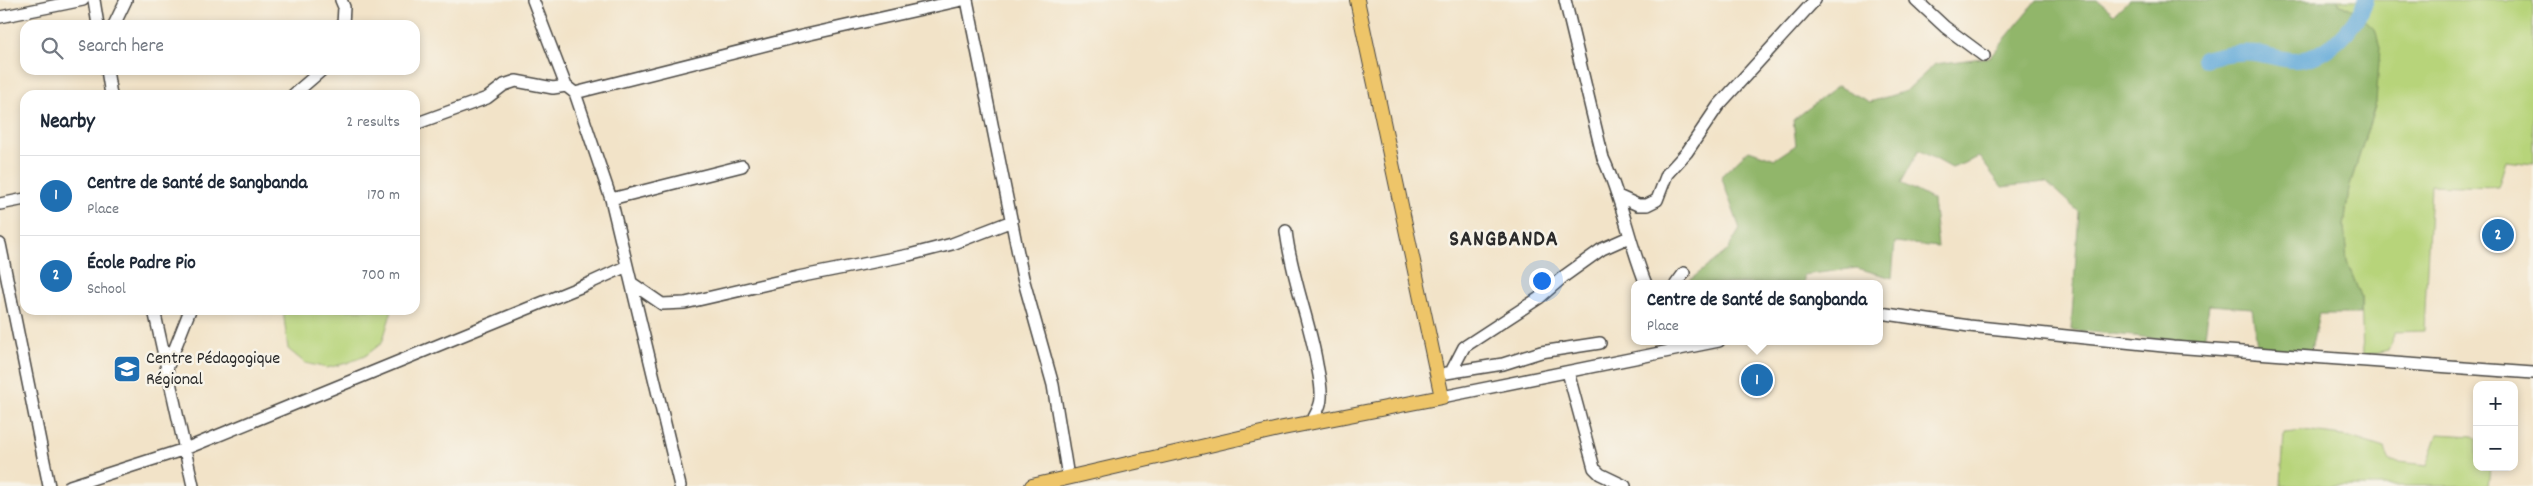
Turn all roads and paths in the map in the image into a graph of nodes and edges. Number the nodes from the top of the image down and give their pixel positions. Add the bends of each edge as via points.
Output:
1 (83, 0) edge
2 (94, 0) edge
3 (126, 0) edge
4 (342, 0) edge
5 (533, 0) edge
6 (962, 0) edge
7 (967, 0) edge
8 (1357, 0) edge
9 (1565, 0) edge
10 (1814, 0) edge
11 (1916, 0) edge
12 (0, 17) edge
13 (97, 20) edge
14 (116, 20) edge
15 (343, 20) edge
16 (1984, 56) dead end
17 (108, 75) edge
18 (316, 75) edge
19 (570, 89) junction
20 (110, 90) edge
21 (299, 90) edge
22 (420, 122) edge
23 (742, 166) dead end
24 (1618, 196) junction
25 (611, 198) junction
26 (20, 200) edge
27 (0, 204) edge
28 (1012, 221) junction
29 (1286, 231) dead end
30 (1629, 237) junction
31 (0, 244) edge
32 (627, 266) junction
33 (1684, 273) dead end
34 (1645, 280) edge
35 (1679, 280) edge
36 (633, 284) junction
37 (1883, 313) edge
38 (155, 315) edge
39 (188, 315) edge
40 (1600, 343) dead end
41 (1700, 345) edge
42 (166, 371) junction
43 (1568, 372) junction
44 (1444, 373) junction
45 (2533, 373) edge
46 (1442, 397) junction
47 (1310, 422) junction
48 (186, 449) junction
49 (1068, 477) junction
50 (1600, 480) edge
51 (49, 486) edge
52 (70, 486) edge
53 (193, 486) edge
54 (680, 486) edge
55 (1032, 486) edge
56 (1625, 486) edge

1 - 12 street
2 - 13 street
3 - 14 street
4 - 15 street
5 - 19 street
6 - 19 street
7 - 28 street
8 - 44 main road
9 - 24 street via 1603,158
10 - 24 street via 1718,106 1687,152 1667,174 1657,200 1648,205 1638,204
11 - 16 street
17 - 20 street
18 - 21 street
19 - 22 street via 516,81 504,85 487,98
19 - 25 street
23 - 25 street
24 - 30 street
25 - 32 street
26 - 27 street
28 - 36 street via 952,244 909,255 685,303 662,304
28 - 49 street via 1023,278 1053,385
29 - 47 street via 1289,257 1310,331 1320,384 1321,399
30 - 34 street
30 - 44 street via 1602,248 1539,298 1464,347
31 - 51 street
32 - 36 street
32 - 48 street
33 - 35 street
36 - 54 street
37 - 45 street via 1969,326 2174,346
38 - 42 street
39 - 42 street
40 - 44 street
41 - 43 street
42 - 48 street
43 - 46 street
43 - 50 street via 1591,460
44 - 46 main road
46 - 47 main road
47 - 49 main road
48 - 52 street
48 - 53 street
49 - 55 main road
50 - 56 street

